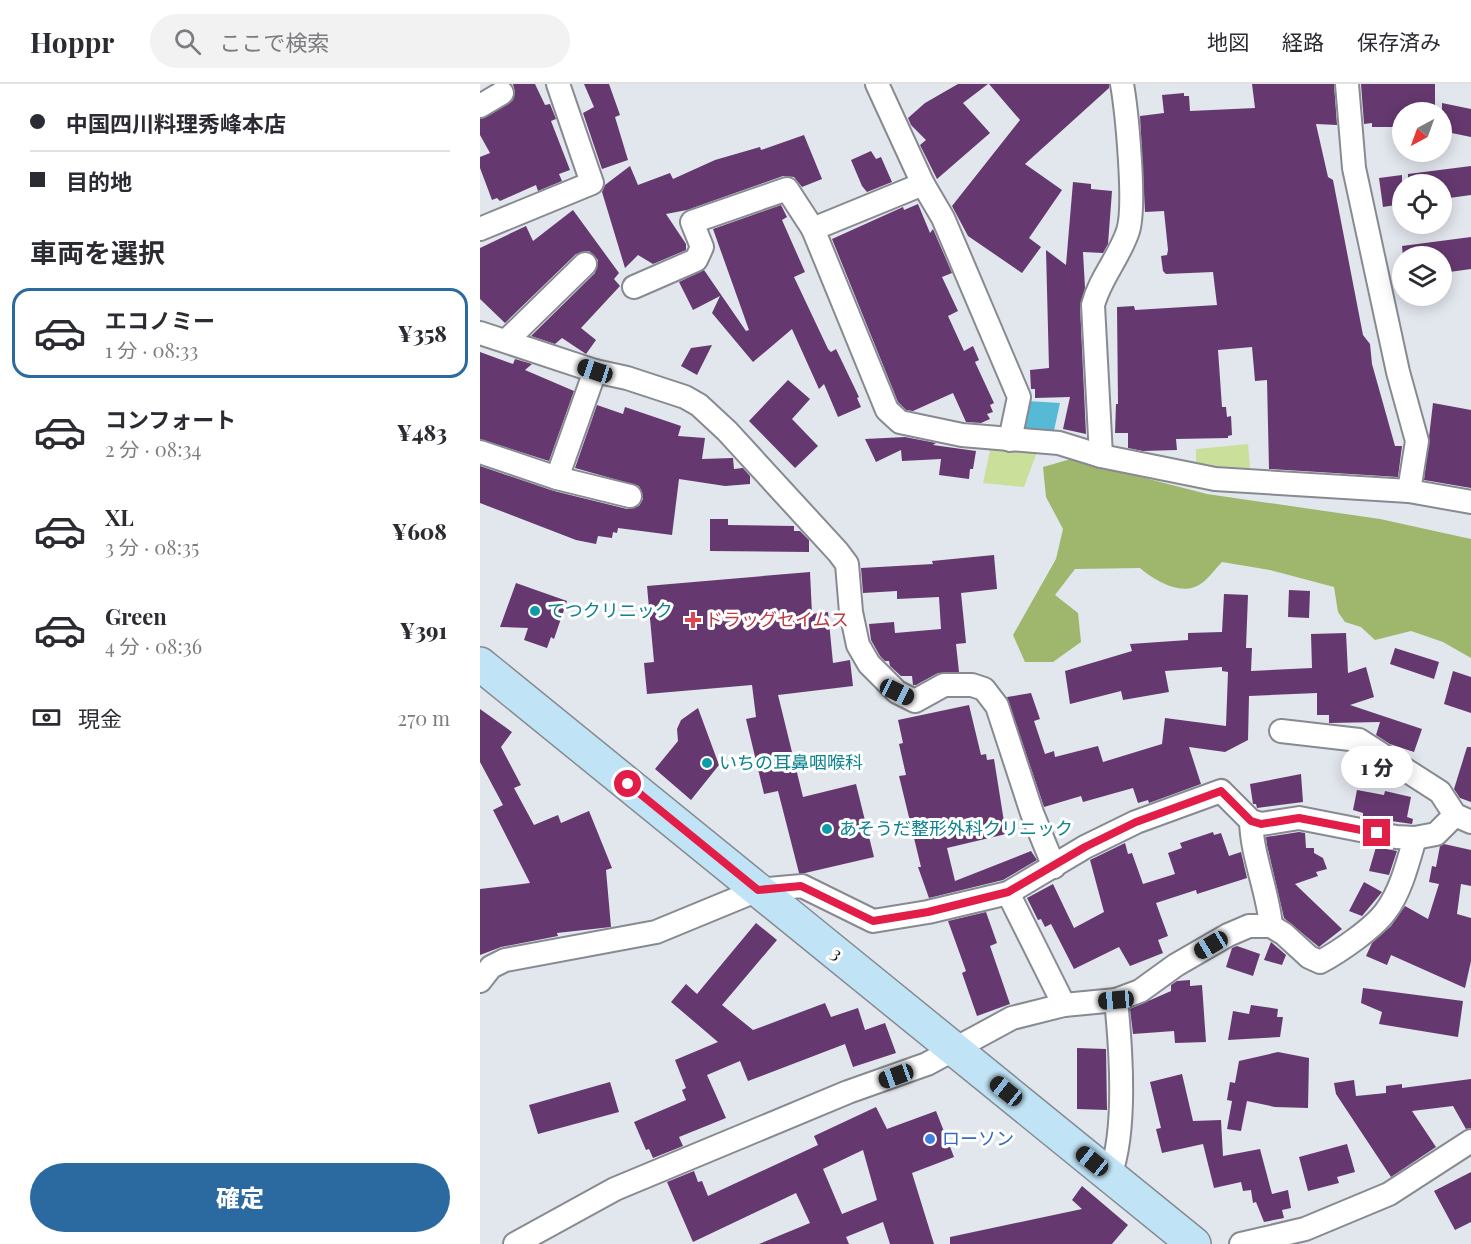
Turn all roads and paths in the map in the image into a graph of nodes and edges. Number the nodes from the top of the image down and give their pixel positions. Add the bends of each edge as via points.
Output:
1 (558, 84) edge
2 (877, 84) edge
3 (1122, 84) edge
4 (1347, 84) edge
5 (502, 93) dead end
6 (480, 106) edge
7 (923, 184) junction
8 (480, 229) edge
9 (813, 229) junction
10 (585, 264) dead end
11 (634, 287) dead end
12 (480, 333) edge
13 (506, 341) junction
14 (595, 371) junction
15 (1010, 440) junction
16 (480, 452) edge
17 (1101, 456) junction
18 (557, 478) junction
19 (1409, 491) junction
20 (630, 496) dead end
21 (1471, 502) edge
22 (480, 664) edge
23 (1281, 731) dead end
24 (1463, 818) edge
25 (1251, 821) junction
26 (1415, 838) junction
27 (1054, 867) junction
28 (758, 890) junction
29 (1008, 892) junction
30 (1271, 926) junction
31 (480, 981) edge
32 (1116, 1000) junction
33 (1064, 1005) junction
34 (954, 1049) junction
35 (1471, 1141) edge
36 (1110, 1175) junction
37 (515, 1244) edge
38 (1194, 1244) edge
39 (1241, 1244) edge

1 - 8 street via 592,183
2 - 7 street
3 - 17 street via 1132,213 1117,260 1098,287 1093,305
4 - 19 street via 1354,168 1398,372 1416,432
5 - 6 street
7 - 9 street
7 - 15 street via 943,218 1019,398
9 - 11 street via 788,189 692,222 702,247 696,261
9 - 15 street via 887,410 900,422
10 - 13 street
12 - 13 street
13 - 14 street
14 - 18 street
14 - 27 street via 685,397 699,405 747,452 847,564 858,645 868,664 897,692 915,701 944,686 984,688 997,705
15 - 17 street via 1059,443
16 - 18 street
17 - 19 street via 1215,479
18 - 20 street
19 - 21 street
22 - 28 street, 3
23 - 24 street via 1359,740 1440,792
24 - 26 street via 1436,834
25 - 26 street via 1261,824 1299,818
25 - 27 street via 1221,791 1136,822
25 - 30 street
26 - 30 street via 1386,911 1330,957 1320,962 1309,957
27 - 29 street
28 - 29 street via 801,886 873,921
28 - 31 street via 656,932 505,960 491,967
28 - 34 street, 3
29 - 33 street
30 - 32 street via 1249,926 1228,935 1140,991
32 - 33 street
32 - 36 street via 1119,1116 1117,1156
33 - 34 street via 1012,1018
34 - 36 street, 3
34 - 37 street via 927,1064 848,1092 615,1188
35 - 39 street via 1389,1194 1305,1229
36 - 38 street, 3

